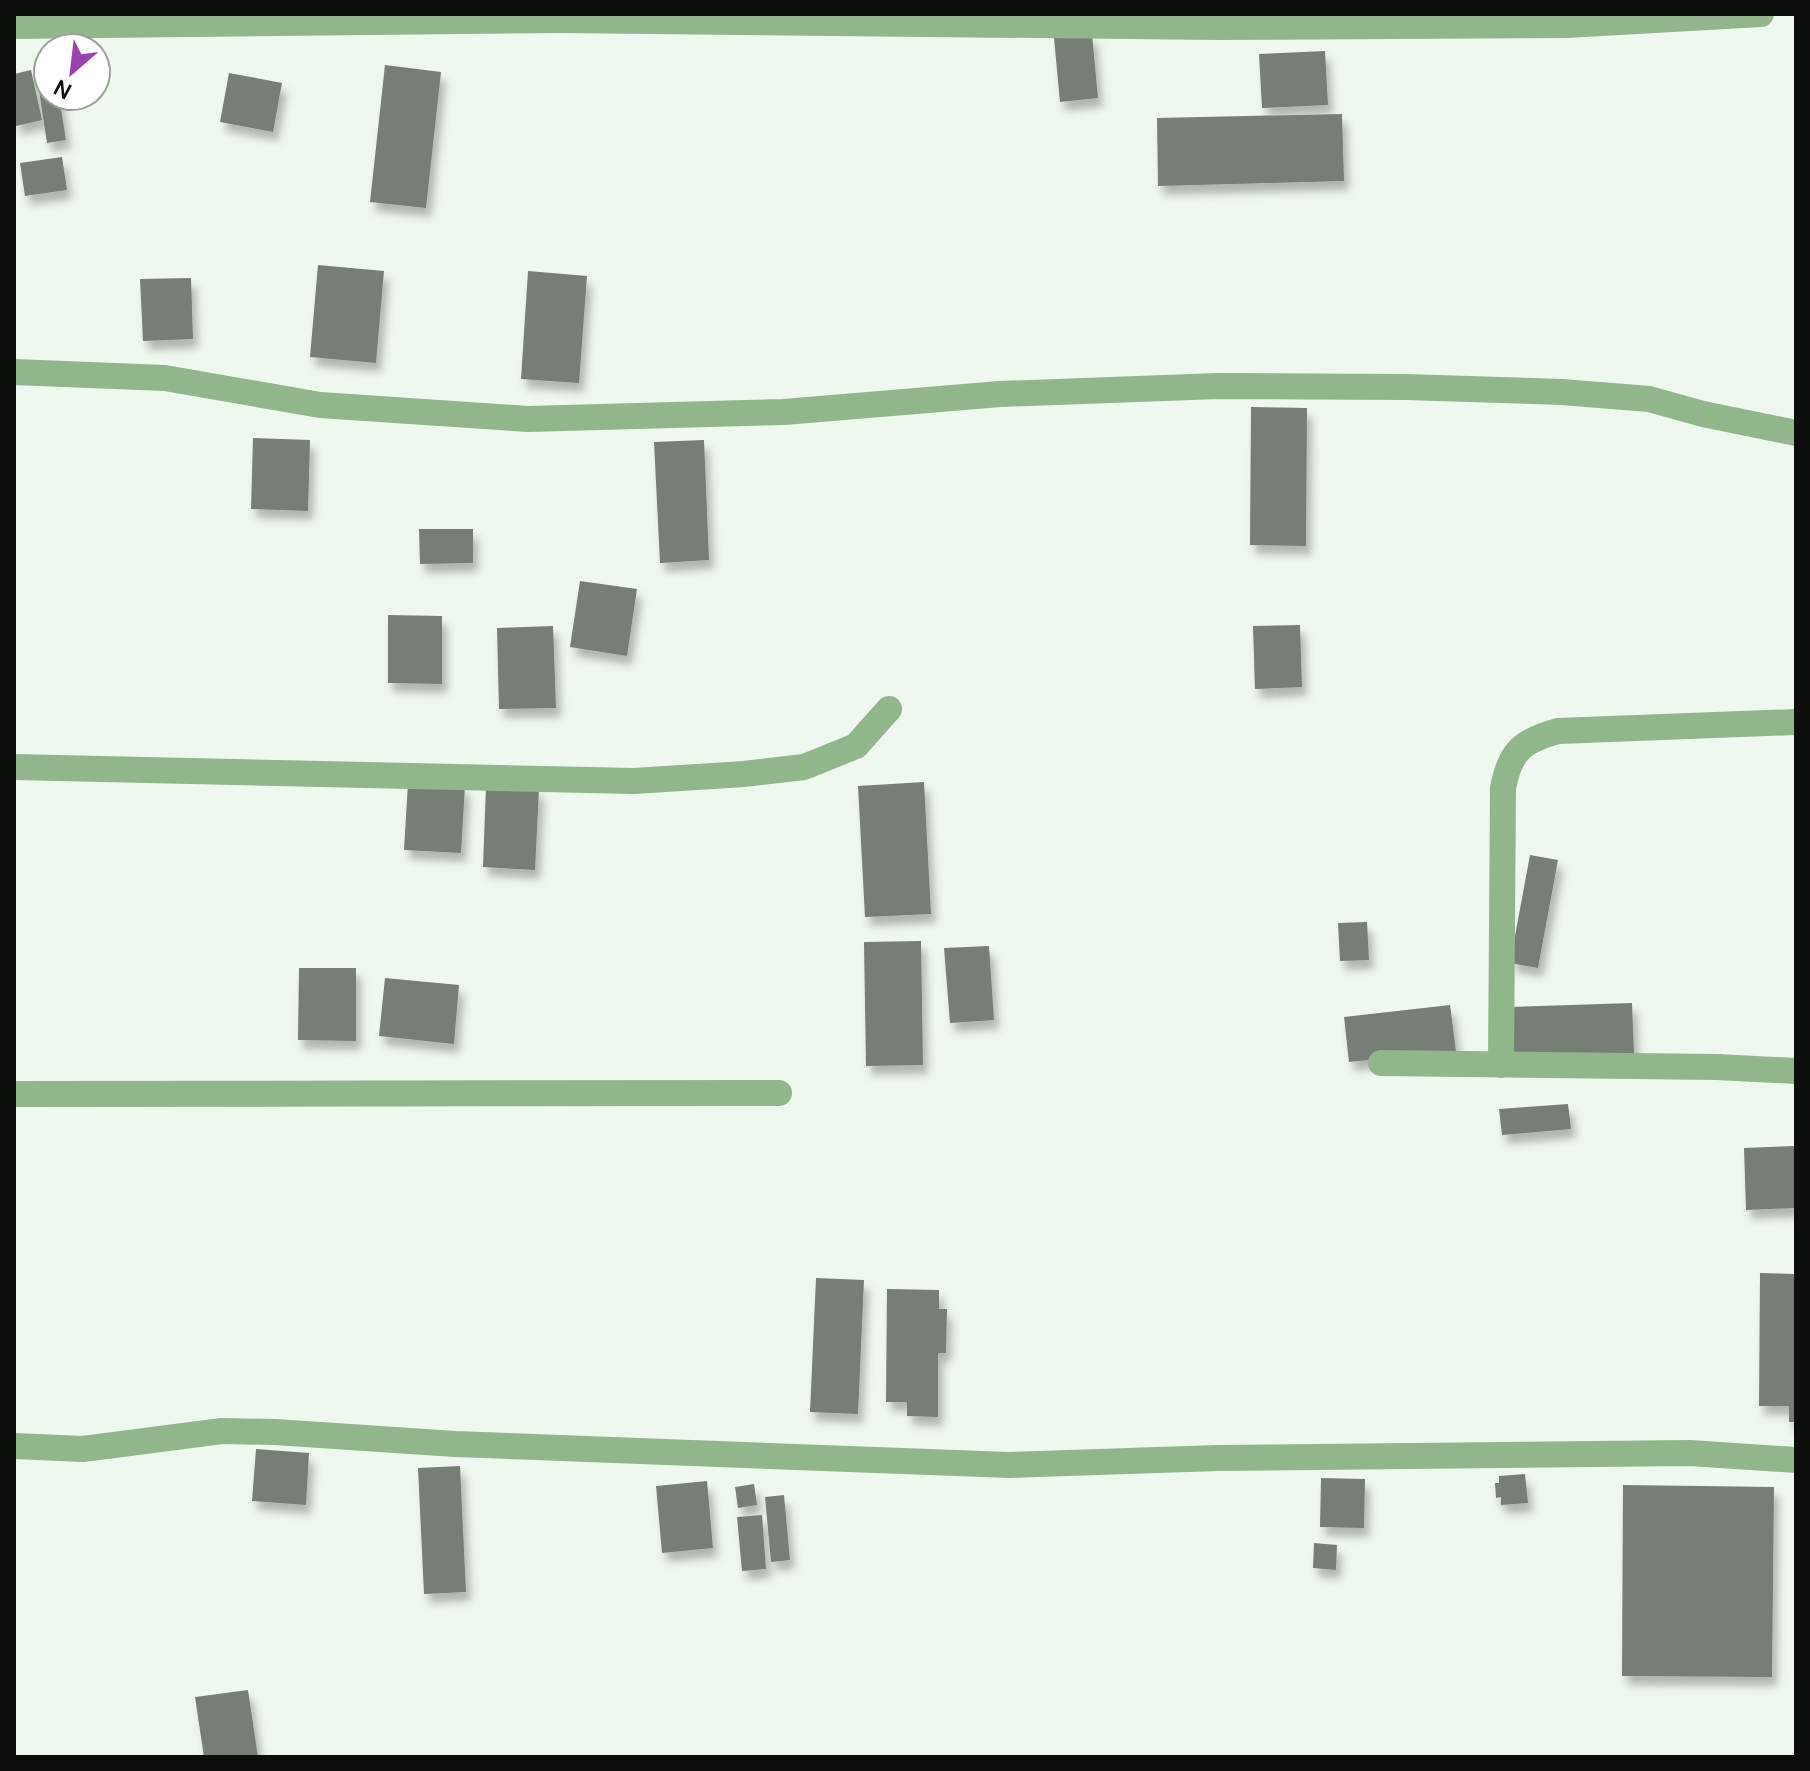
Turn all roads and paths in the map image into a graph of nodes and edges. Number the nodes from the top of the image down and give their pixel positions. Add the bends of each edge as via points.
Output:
1 (1759, 14) edge
2 (14, 26) edge
3 (14, 372) edge
4 (1796, 433) edge
5 (889, 709) dead end
6 (1796, 722) edge
7 (14, 767) edge
8 (1381, 1063) dead end
9 (1501, 1065) junction
10 (1796, 1071) edge
11 (779, 1093) dead end
12 (14, 1094) edge
13 (14, 1446) edge
14 (1796, 1460) edge

1 - 2 street via 1566,25 559,20
3 - 4 street via 165,378 320,405 528,419 784,412 1000,394 1188,387 1562,392 1649,399
5 - 7 street via 856,746 804,767 744,774 634,781
6 - 9 street via 1558,731 1535,737 1518,750 1503,788
8 - 9 street
9 - 10 street
11 - 12 street
13 - 14 street via 83,1449 249,1431 1009,1465 1690,1453

